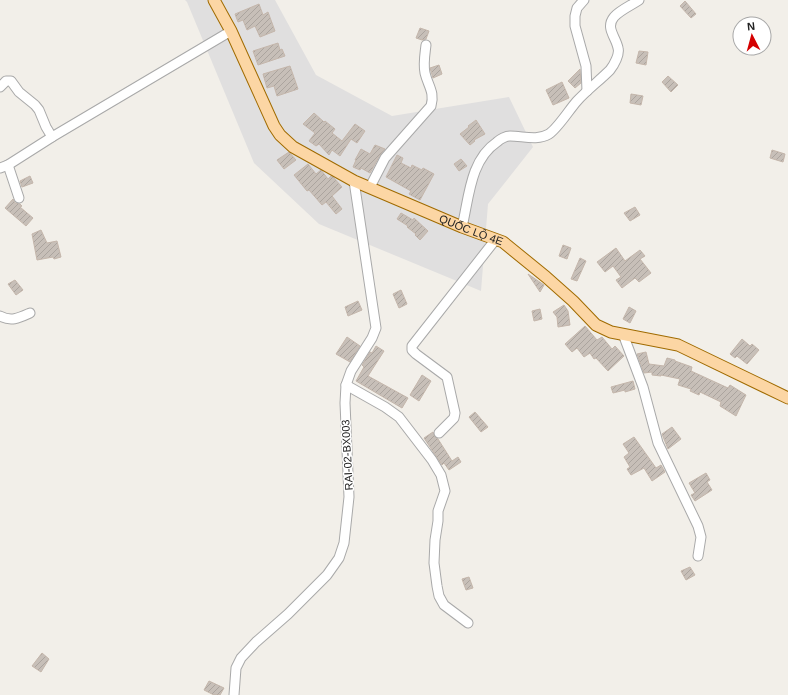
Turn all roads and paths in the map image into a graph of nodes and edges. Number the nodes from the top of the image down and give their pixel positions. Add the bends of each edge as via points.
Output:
1 (214, 0) edge
2 (584, 0) edge
3 (639, 0) edge
4 (231, 31) junction
5 (426, 45) dead end
6 (0, 87) edge
7 (588, 91) junction
8 (52, 137) junction
9 (4, 167) edge
10 (354, 181) junction
11 (370, 188) junction
12 (19, 198) dead end
13 (462, 227) junction
14 (496, 238) junction
15 (30, 312) dead end
16 (0, 316) edge
17 (624, 334) junction
18 (346, 385) junction
19 (788, 398) edge
20 (439, 433) dead end
21 (698, 556) dead end
22 (468, 623) dead end
23 (234, 695) edge

1 - 4 main road, QUỐC LỘ 4E
2 - 7 street via 577,8 575,26 586,66
3 - 7 street via 615,15 612,20 610,28 618,46 617,57 612,67
4 - 8 street
4 - 10 main road, QUỐC LỘ 4E via 280,135 302,153
5 - 11 street via 425,72 433,98 431,106 385,158
6 - 8 street via 6,81 11,81 19,92 35,104
7 - 13 street via 550,133 537,138 509,135 500,139 482,155 474,174
8 - 9 street
9 - 12 street
10 - 11 main road, QUỐC LỘ 4E
10 - 18 street, RAI-02-BX003 via 376,328 351,371
11 - 13 main road, QUỐC LỘ 4E
13 - 14 main road, QUỐC LỘ 4E
14 - 17 main road, QUỐC LỘ 4E via 511,247 546,277 596,325 611,332
14 - 20 street via 412,346 416,354 447,377 455,412 454,418
15 - 16 street via 13,320
17 - 19 main road, QUỐC LỘ 4E via 678,345
17 - 21 street via 643,387 658,443 698,526 701,537
18 - 22 street via 399,417 441,475 445,491 438,511 435,540 437,586 444,604
18 - 23 street, RAI-02-BX003 via 344,403 349,497 341,552 327,575 241,658 236,668

